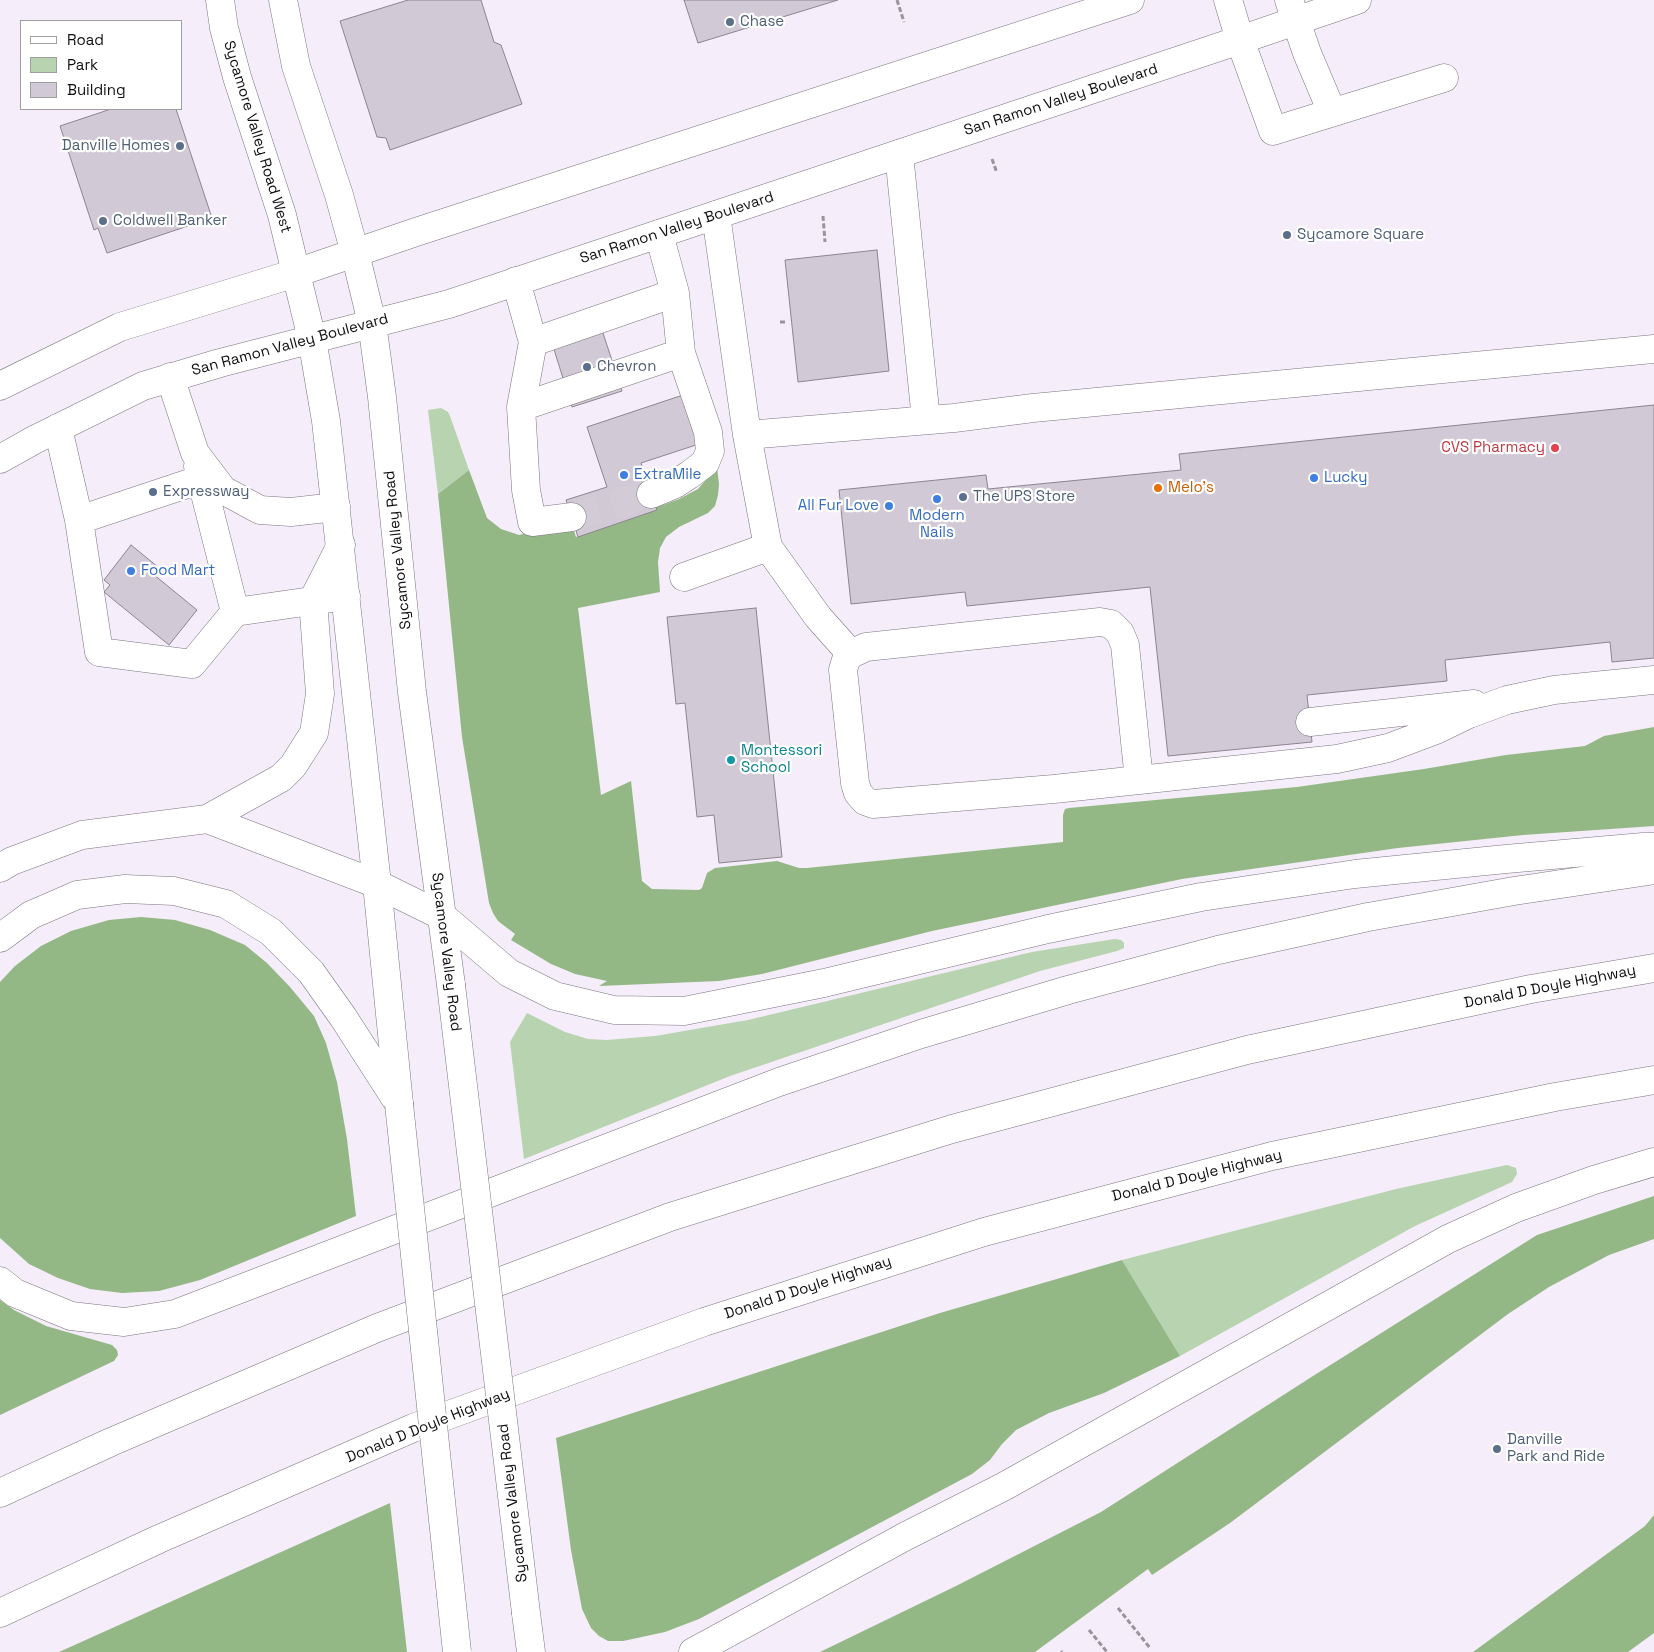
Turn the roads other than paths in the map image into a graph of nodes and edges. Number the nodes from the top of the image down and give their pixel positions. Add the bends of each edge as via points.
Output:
1 (220, 0) edge
2 (283, 0) edge
3 (1130, 0) edge
4 (1228, 0) edge
5 (1358, 0) edge
6 (1293, 11) edge
7 (1240, 40) junction
8 (1444, 78) dead end
9 (1332, 112) junction
10 (899, 154) junction
11 (716, 214) junction
12 (659, 234) junction
13 (355, 253) junction
14 (296, 273) junction
15 (516, 281) junction
16 (675, 293) junction
17 (372, 323) junction
18 (312, 339) junction
19 (533, 342) junction
20 (1654, 349) edge
21 (681, 353) junction
22 (170, 377) junction
23 (0, 386) edge
24 (521, 407) junction
25 (925, 407) junction
26 (58, 428) junction
27 (747, 435) junction
28 (195, 453) junction
29 (0, 459) edge
30 (202, 479) junction
31 (652, 494) tunnel mouth
32 (336, 507) junction
33 (572, 517) tunnel mouth
34 (79, 520) junction
35 (341, 545) junction
36 (768, 547) junction
37 (684, 577) dead end
38 (346, 596) junction
39 (313, 600) junction
40 (235, 612) junction
41 (851, 654) junction
42 (1654, 680) edge
43 (1507, 700) junction
44 (1310, 722) dead end
45 (1139, 780) junction
46 (207, 819) junction
47 (1654, 847) edge
48 (0, 868) edge
49 (1654, 870) edge
50 (377, 884) junction
51 (442, 916) junction
52 (0, 938) edge
53 (1654, 968) edge
54 (1654, 1080) edge
55 (399, 1104) junction
56 (1654, 1162) edge
57 (0, 1281) edge
58 (0, 1493) edge
59 (0, 1613) edge
60 (457, 1652) edge
61 (531, 1652) edge
62 (693, 1652) edge

1 - 14 main road, Sycamore Valley Road West via 237,77 282,215
2 - 13 main road via 296,66
3 - 13 main road
4 - 7 main road
5 - 6 main road, San Ramon Valley Boulevard
6 - 7 main road, San Ramon Valley Boulevard
6 - 9 main road
7 - 9 main road via 1272,131
7 - 10 main road, San Ramon Valley Boulevard
8 - 9 main road
10 - 11 main road, San Ramon Valley Boulevard
10 - 25 main road
11 - 12 main road, San Ramon Valley Boulevard
11 - 27 main road
12 - 15 main road, San Ramon Valley Boulevard
12 - 16 main road
13 - 14 main road
13 - 17 main road, Sycamore Valley Road
14 - 18 main road
14 - 23 main road via 120,327
15 - 17 main road, San Ramon Valley Boulevard via 448,304
15 - 19 main road
16 - 19 main road
16 - 21 main road
17 - 18 main road, San Ramon Valley Boulevard
17 - 51 main road, Sycamore Valley Road via 412,692
18 - 22 main road, San Ramon Valley Boulevard
18 - 32 main road
19 - 24 main road
20 - 25 main road via 1033,408
21 - 24 main road
21 - 31 main road via 708,432 710,450 704,463 689,475
22 - 26 main road, San Ramon Valley Boulevard via 143,386
22 - 28 main road
24 - 33 main road via 526,490 532,522
25 - 27 main road
26 - 29 main road, San Ramon Valley Boulevard
26 - 34 main road
27 - 36 main road
28 - 30 main road
28 - 32 main road via 223,490 260,510 291,512
30 - 34 main road
30 - 40 main road
32 - 35 main road
34 - 40 main road via 99,652 192,664
35 - 38 main road
35 - 39 main road
36 - 37 main road
36 - 41 main road via 818,617
38 - 39 main road
38 - 50 main road
39 - 40 main road
39 - 46 main road via 320,694 314,733 293,766 281,778
41 - 45 main road via 866,647 1100,622 1111,624 1125,644
41 - 45 main road via 843,670 855,783 865,801 873,804
42 - 43 main road via 1554,690
43 - 44 main road
43 - 45 main road via 1388,748 1337,759
46 - 48 main road via 82,835
46 - 50 main road
47 - 51 main road via 1355,874 1201,897 684,1012 614,1010 555,996 509,973
49 - 57 main road via 1368,917 1218,950 921,1034 779,1082 174,1314 124,1322 71,1316 15,1293
50 - 51 main road
50 - 55 main road
51 - 61 main road, Sycamore Valley Road, bridge
52 - 55 main road via 31,915 77,895 125,889 174,890 226,904 271,932 311,972
53 - 58 main road, Donald D Doyle Highway via 1532,989 1247,1050 952,1129 679,1214 377,1328
54 - 59 main road, Donald D Doyle Highway via 1555,1097 1272,1156 984,1232 825,1283 704,1322 413,1428 159,1539
55 - 60 main road, bridge
56 - 62 main road via 1516,1208 1448,1239 1003,1487

